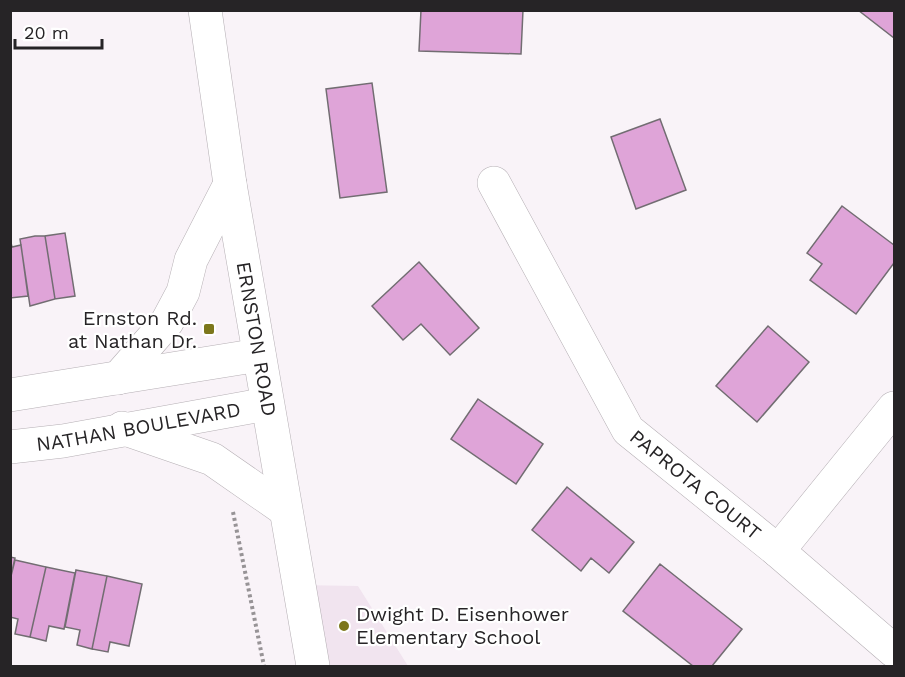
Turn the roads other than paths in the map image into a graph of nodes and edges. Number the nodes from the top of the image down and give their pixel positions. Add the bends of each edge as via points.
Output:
1 (205, 10) edge
2 (230, 183) junction
3 (494, 183) dead end
4 (259, 355) junction
5 (118, 378) junction
6 (10, 395) edge
7 (267, 404) junction
8 (894, 408) edge
9 (122, 428) junction
10 (10, 447) edge
11 (284, 509) junction
12 (778, 551) junction
13 (894, 651) edge
14 (313, 666) edge

1 - 2 street, ERNSTON ROAD
2 - 4 street, ERNSTON ROAD
2 - 5 street via 167,322
3 - 12 street, PAPROTA COURT via 628,430
4 - 5 street
4 - 7 street, ERNSTON ROAD
5 - 6 street
7 - 9 street, NATHAN BOULEVARD
7 - 11 street, ERNSTON ROAD
8 - 12 street
9 - 10 street, NATHAN BOULEVARD
9 - 11 street via 212,459
11 - 14 street, ERNSTON ROAD
12 - 13 street, PAPROTA COURT

